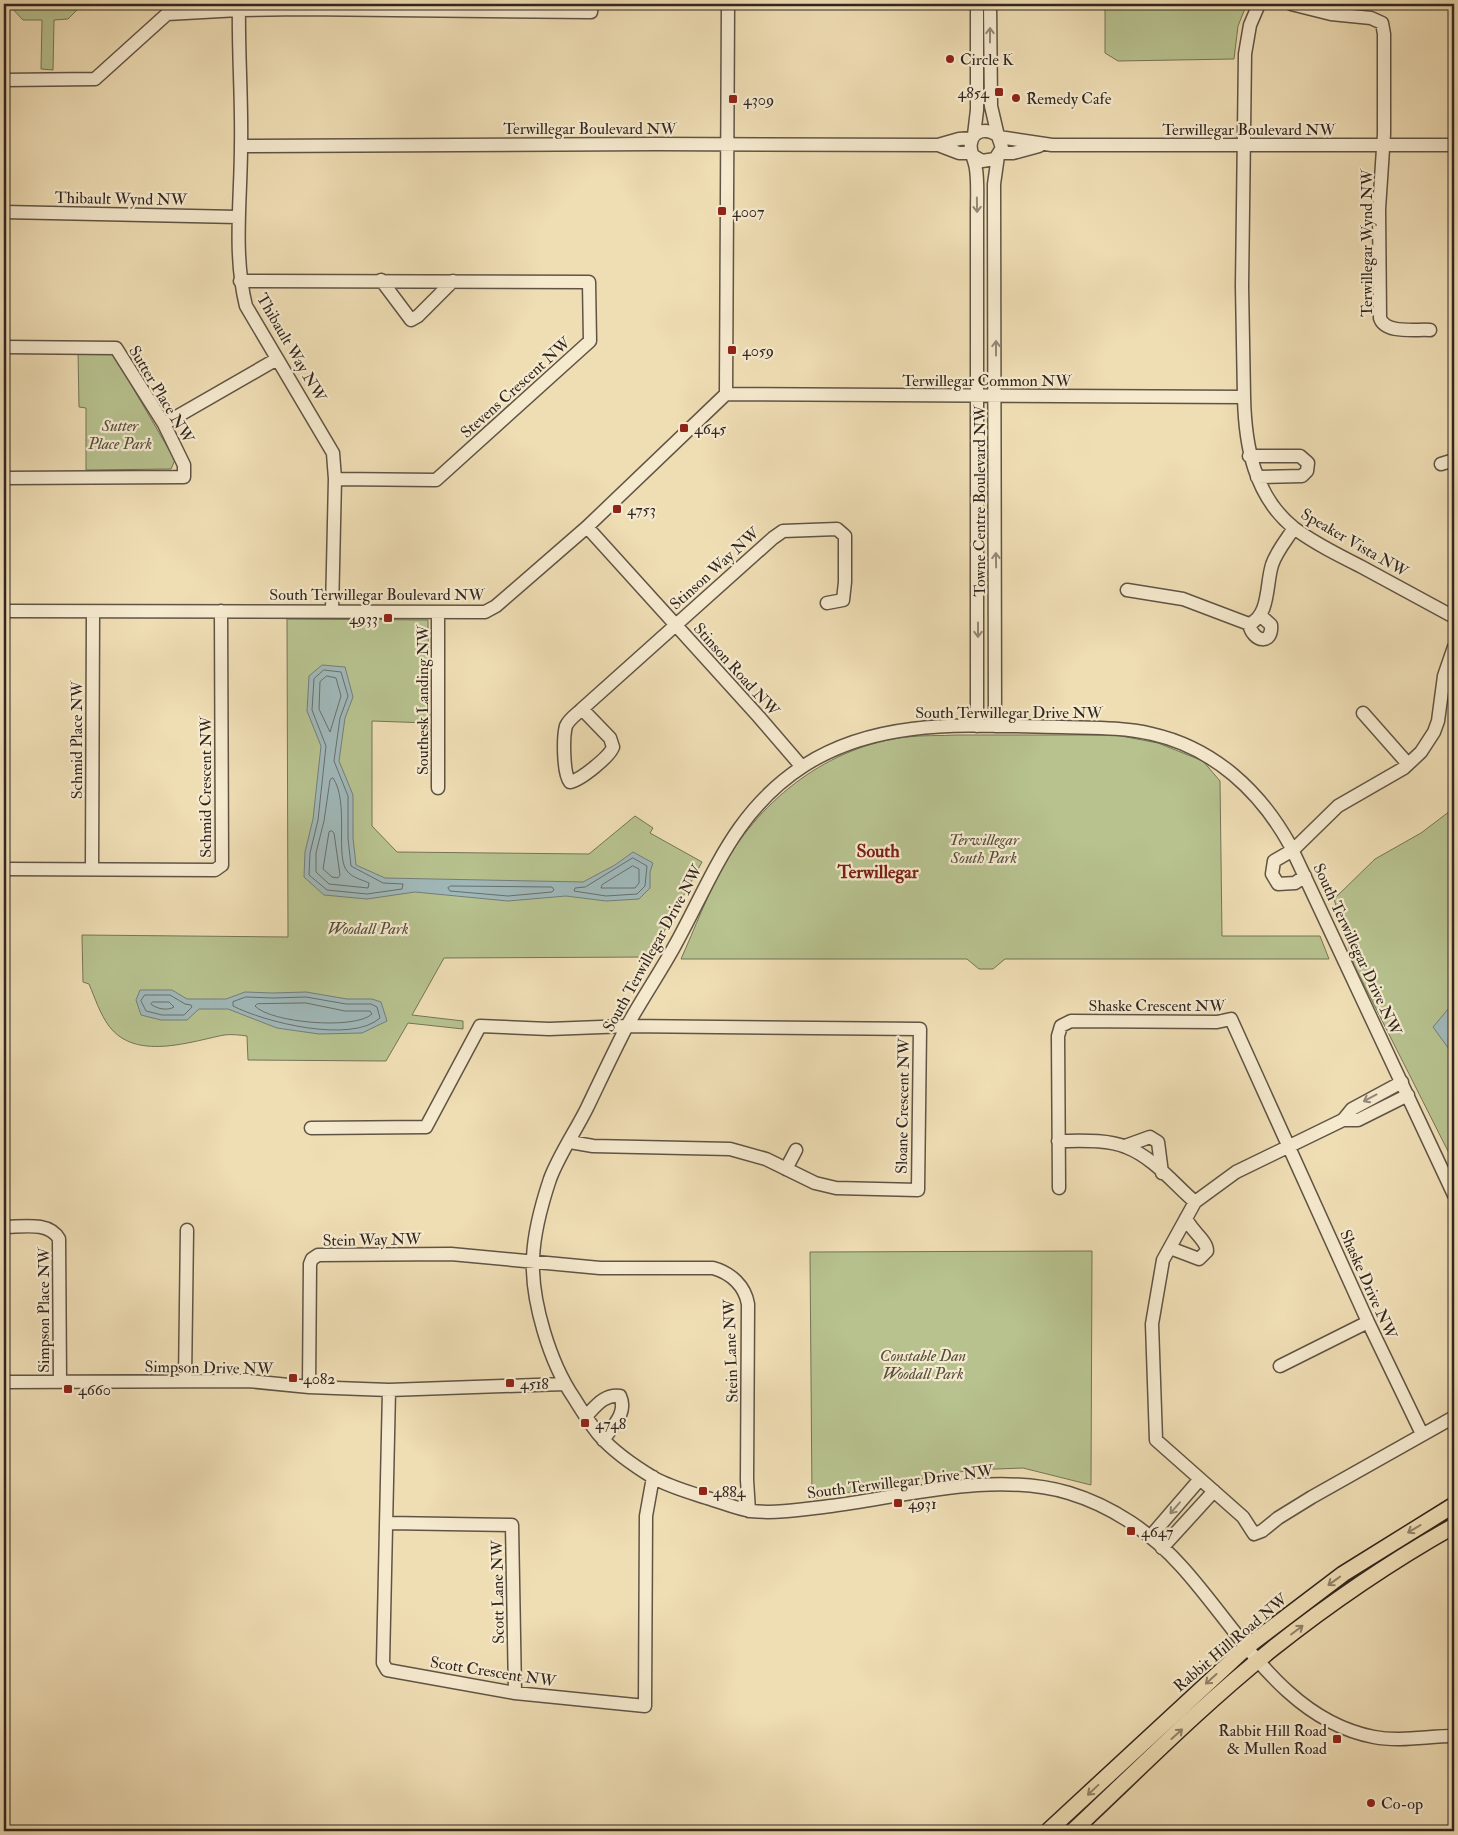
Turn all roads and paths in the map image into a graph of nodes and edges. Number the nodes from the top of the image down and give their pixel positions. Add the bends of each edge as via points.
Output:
1 (592, 4) edge
2 (728, 4) edge
3 (977, 4) edge
4 (990, 4) edge
5 (1259, 4) edge
6 (1291, 4) edge
7 (239, 7) edge
8 (372, 7) edge
9 (4, 80) edge
10 (999, 136) junction
11 (973, 137) junction
12 (726, 144) junction
13 (1384, 144) junction
14 (1044, 145) junction
15 (1454, 145) edge
16 (241, 146) junction
17 (938, 146) junction
18 (1242, 146) junction
19 (973, 155) junction
20 (999, 155) junction
21 (4, 212) edge
22 (238, 217) junction
23 (381, 280) junction
24 (240, 281) junction
25 (453, 281) junction
26 (1430, 330) dead end
27 (4, 347) edge
28 (277, 359) junction
29 (726, 394) junction
30 (977, 397) junction
31 (996, 397) junction
32 (1244, 397) junction
33 (164, 424) junction
34 (1249, 456) junction
35 (1454, 460) edge
36 (1441, 464) dead end
37 (1257, 477) junction
38 (4, 478) edge
39 (335, 479) junction
40 (587, 527) junction
41 (1294, 528) junction
42 (1127, 590) dead end
43 (828, 603) dead end
44 (4, 611) edge
45 (221, 611) junction
46 (93, 612) junction
47 (332, 612) junction
48 (438, 612) junction
49 (1261, 616) junction
50 (1454, 617) edge
51 (676, 624) junction
52 (1249, 624) junction
53 (1454, 647) edge
54 (582, 708) junction
55 (1363, 713) dead end
56 (977, 726) junction
57 (995, 726) junction
58 (1408, 764) junction
59 (802, 767) junction
60 (438, 788) dead end
61 (1293, 850) junction
62 (4, 869) edge
63 (92, 869) junction
64 (1305, 876) junction
65 (627, 1026) junction
66 (1402, 1082) junction
67 (1408, 1095) junction
68 (1343, 1120) junction
69 (311, 1128) dead end
70 (1058, 1141) junction
71 (570, 1142) junction
72 (1125, 1146) junction
73 (1290, 1146) junction
74 (796, 1150) dead end
75 (786, 1169) junction
76 (1162, 1173) junction
77 (1059, 1188) dead end
78 (1454, 1195) edge
79 (1195, 1202) junction
80 (1186, 1218) junction
81 (4, 1227) edge
82 (187, 1230) dead end
83 (1170, 1248) junction
84 (532, 1261) junction
85 (1368, 1322) junction
86 (1280, 1366) dead end
87 (185, 1381) junction
88 (4, 1382) edge
89 (60, 1382) junction
90 (564, 1384) junction
91 (309, 1387) junction
92 (389, 1390) junction
93 (586, 1416) junction
94 (1454, 1416) edge
95 (1422, 1434) junction
96 (603, 1440) junction
97 (653, 1477) junction
98 (1200, 1479) junction
99 (1214, 1491) junction
100 (1454, 1505) edge
101 (750, 1511) junction
102 (388, 1523) junction
103 (1454, 1526) edge
104 (1150, 1537) junction
105 (1162, 1548) junction
106 (1248, 1646) junction
107 (1259, 1660) junction
108 (515, 1693) junction
109 (1454, 1736) edge
110 (1048, 1831) edge
111 (1073, 1831) edge

1 - 8 street via 591,12
2 - 12 street
3 - 11 street via 977,110
10 -> 4 street via 991,106
5 - 18 street via 1246,43
6 - 13 street, Terwillegar Wynd NW via 1331,14 1371,18 1382,23
7 - 8 street
7 - 9 street via 167,14 94,79
7 - 16 street, Thibault Way NW
10 - 11 street via 986,130
10 - 14 street, Terwillegar Boulevard NW
10 - 20 street via 1002,144
11 - 17 street, Terwillegar Boulevard NW
11 - 19 street via 970,144
12 - 16 street, Terwillegar Boulevard NW
12 - 17 street, Terwillegar Boulevard NW
12 - 29 street
13 - 15 street, Terwillegar Boulevard NW
13 - 18 street, Terwillegar Boulevard NW
13 - 26 street, Terwillegar Wynd NW via 1379,196 1380,318 1383,325 1390,328
14 - 18 street, Terwillegar Boulevard NW
14 - 20 street, Terwillegar Boulevard NW
16 - 22 street, Thibault Way NW
17 - 19 street, Terwillegar Boulevard NW
18 - 32 street
19 - 20 street via 986,162
19 -> 30 street, Towne Centre Boulevard NW via 977,173
31 -> 20 street, Towne Centre Boulevard NW via 994,184
21 - 22 street, Thibault Wynd NW
22 - 24 street, Thibault Way NW
23 - 24 street, Stevens Crescent NW
23 - 25 street, Stevens Crescent NW
23 - 25 street via 411,320
24 - 28 street, Thibault Way NW via 246,306
25 - 39 street, Stevens Crescent NW via 589,282 590,341 436,480
27 - 33 street, Sutter Place NW via 116,348
28 - 33 street
28 - 39 street, Thibault Way NW via 333,453
29 - 30 street, Terwillegar Common NW
29 - 40 street, South Terwillegar Boulevard NW
30 - 31 street, Terwillegar Common NW
30 -> 56 street, Towne Centre Boulevard NW
31 - 32 street, Terwillegar Common NW
57 -> 31 street, Towne Centre Boulevard NW
32 - 34 street, Speaker Vista NW
33 - 38 street, Sutter Place NW via 184,465 184,477
34 - 37 street, Speaker Vista NW
34 - 37 street via 1300,456 1308,463 1302,476
35 - 36 street
37 - 41 street, Speaker Vista NW via 1271,502
39 - 47 street, Thibault Way NW
40 - 48 street, South Terwillegar Boulevard NW via 492,609
40 - 51 street, Stinson Road NW
41 - 49 street via 1272,564
41 - 50 street, Speaker Vista NW
42 - 52 street via 1183,599
43 - 51 street, Stinson Way NW via 843,600 844,536 837,529 783,532
44 - 46 street, South Terwillegar Boulevard NW
45 - 46 street, South Terwillegar Boulevard NW
45 - 47 street, South Terwillegar Boulevard NW
45 - 63 street, Schmid Crescent NW via 222,865 215,870
46 - 63 street, Schmid Place NW
47 - 48 street, South Terwillegar Boulevard NW
48 - 60 street, Southesk Landing NW
49 - 52 street
49 - 52 street via 1271,625 1266,638 1254,636
51 - 54 street, Stinson Way NW
51 - 59 street, Stinson Road NW
53 - 58 street via 1444,676 1434,732 1421,752
54 - 54 street, Stinson Way NW via 569,721 565,732 565,773 570,782 580,778 609,754 612,747 610,738
55 - 58 street
56 - 57 street, South Terwillegar Drive NW
56 - 59 street, South Terwillegar Drive NW via 908,728 875,734 833,749
57 - 61 street, South Terwillegar Drive NW via 1124,729 1176,740 1214,759 1249,787 1276,820
58 - 61 street via 1338,806
59 - 65 street, South Terwillegar Drive NW via 764,797 734,833
61 - 64 street, South Terwillegar Drive NW
61 - 64 street via 1274,861 1274,880 1284,886
62 - 63 street, Schmid Crescent NW
64 - 66 street, South Terwillegar Drive NW
65 - 69 street via 549,1029 480,1026 426,1127
65 - 71 street, South Terwillegar Drive NW
65 - 75 street, Sloane Crescent NW via 920,1029 918,1190 836,1188 815,1183
66 - 67 street, South Terwillegar Drive NW
66 -> 68 street via 1352,1109
67 - 68 street via 1358,1120
67 - 78 street, South Terwillegar Drive NW
68 - 73 street
70 - 72 street
70 - 73 street, Shaske Crescent NW via 1058,1036 1064,1023 1217,1022 1231,1019
70 - 77 street, Shaske Crescent NW
71 - 75 street, Sloane Crescent NW via 593,1146 730,1148
71 - 84 street, South Terwillegar Drive NW via 551,1175
72 - 76 street via 1142,1155
72 - 76 street via 1150,1137 1158,1142
73 - 79 street via 1236,1172
73 - 85 street, Shaske Drive NW
74 - 75 street
76 - 79 street
79 - 80 street
80 - 83 street
80 - 83 street via 1208,1251 1200,1259
81 - 89 street, Simpson Place NW via 46,1228 55,1232 59,1239
82 - 87 street
83 - 98 street via 1163,1260 1152,1324 1156,1440
84 - 90 street, South Terwillegar Drive NW via 550,1356
84 - 91 street, Stein Way NW via 451,1254 325,1255 312,1259
84 - 101 street, Stein Lane NW via 600,1268 713,1268 721,1270 742,1286 748,1304
85 - 86 street
85 - 95 street, Shaske Drive NW
87 - 89 street, Simpson Drive NW
87 - 91 street, Simpson Drive NW via 248,1381
88 - 89 street, Simpson Drive NW
90 - 92 street, Simpson Drive NW
90 - 93 street, South Terwillegar Drive NW
91 - 92 street, Simpson Drive NW
92 - 102 street, Scott Crescent NW
93 - 96 street, South Terwillegar Drive NW
93 - 96 street via 601,1400 620,1396 621,1414
94 - 95 street
95 - 99 street via 1254,1534 1243,1517
96 - 97 street, South Terwillegar Drive NW
97 - 101 street, South Terwillegar Drive NW via 678,1489
97 - 108 street, Scott Crescent NW via 646,1516 645,1706
98 - 99 street
98 -> 104 street
99 - 105 street
100 -> 106 main road, Rabbit Hill Road NW via 1343,1574
101 - 104 street, South Terwillegar Drive NW via 792,1511 977,1485 1022,1484 1089,1500 1122,1516
102 - 108 street, Scott Crescent NW via 384,1668
102 - 108 street, Scott Lane NW via 512,1525
107 -> 103 main road, Rabbit Hill Road NW via 1381,1569
104 - 105 street, South Terwillegar Drive NW
105 - 106 street, South Terwillegar Drive NW via 1180,1564
106 - 107 street, South Terwillegar Drive NW
106 -> 110 main road, Rabbit Hill Road NW
107 - 109 street, South Terwillegar Drive NW via 1290,1695 1342,1728 1378,1738
111 -> 107 main road, Rabbit Hill Road NW

